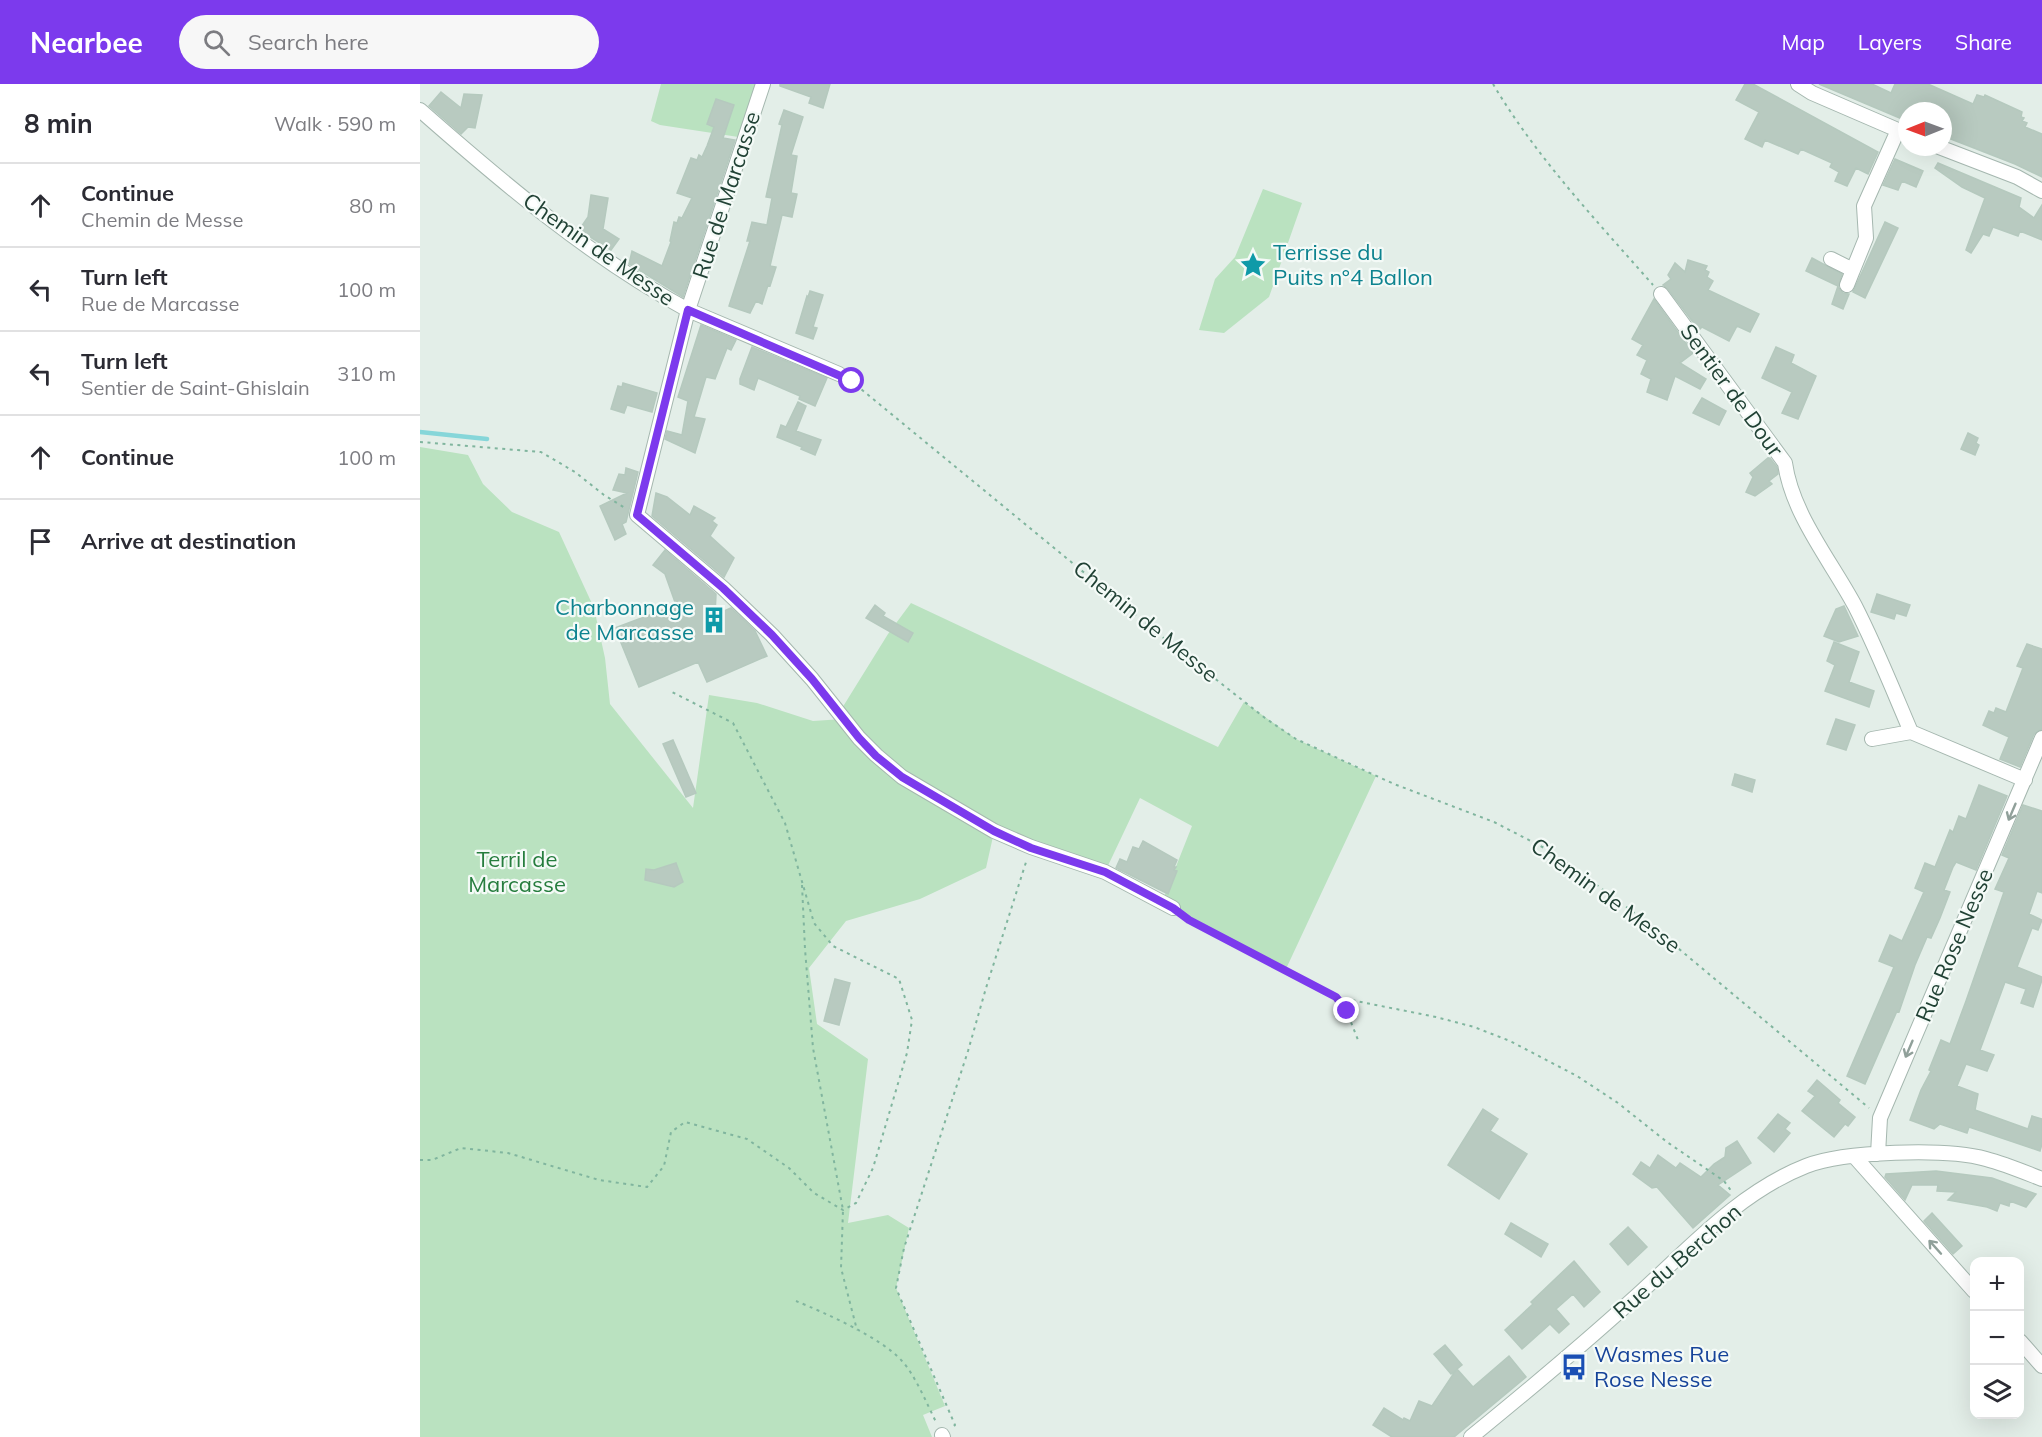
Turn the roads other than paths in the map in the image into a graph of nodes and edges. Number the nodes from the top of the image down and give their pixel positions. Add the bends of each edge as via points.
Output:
1 (763, 84) edge
2 (1798, 84) edge
3 (420, 110) edge
4 (1898, 130) edge
5 (1898, 140) edge
6 (1952, 152) edge
7 (2042, 191) edge
8 (1831, 259) dead end
9 (1853, 270) junction
10 (1848, 285) dead end
11 (1661, 294) road end
12 (688, 310) junction
13 (839, 374) road end
14 (1911, 732) junction
15 (2042, 738) edge
16 (1872, 739) dead end
17 (2025, 780) junction
18 (1173, 908) road end
19 (1878, 1154) junction
20 (1854, 1156) junction
21 (2042, 1179) edge
22 (1970, 1286) edge
23 (2024, 1346) edge
24 (2042, 1366) edge
25 (1472, 1437) edge

1 - 12 street, Rue de Marcasse
2 - 4 street
3 - 12 street, Chemin de Messe via 583,243
5 - 9 street via 1864,206 1866,238
6 - 7 street
8 - 9 street
9 - 10 street
11 - 14 street, Sentier de Dour via 1785,463 1787,479 1810,532 1863,622
12 - 13 street, Chemin de Messe
12 - 18 street, Rue de Marcasse via 637,515 772,635 876,756 902,777 994,831 1031,848 1105,872
14 - 16 street
14 - 17 street
15 - 17 street, Rue Rose Nesse
17 -> 19 street, Rue Rose Nesse via 1880,1118
19 - 20 street, Rue du Berchon
19 - 21 street, Rue du Berchon via 1984,1158
22 -> 20 street
20 - 25 street, Rue du Berchon via 1808,1165 1741,1204
23 - 24 street

